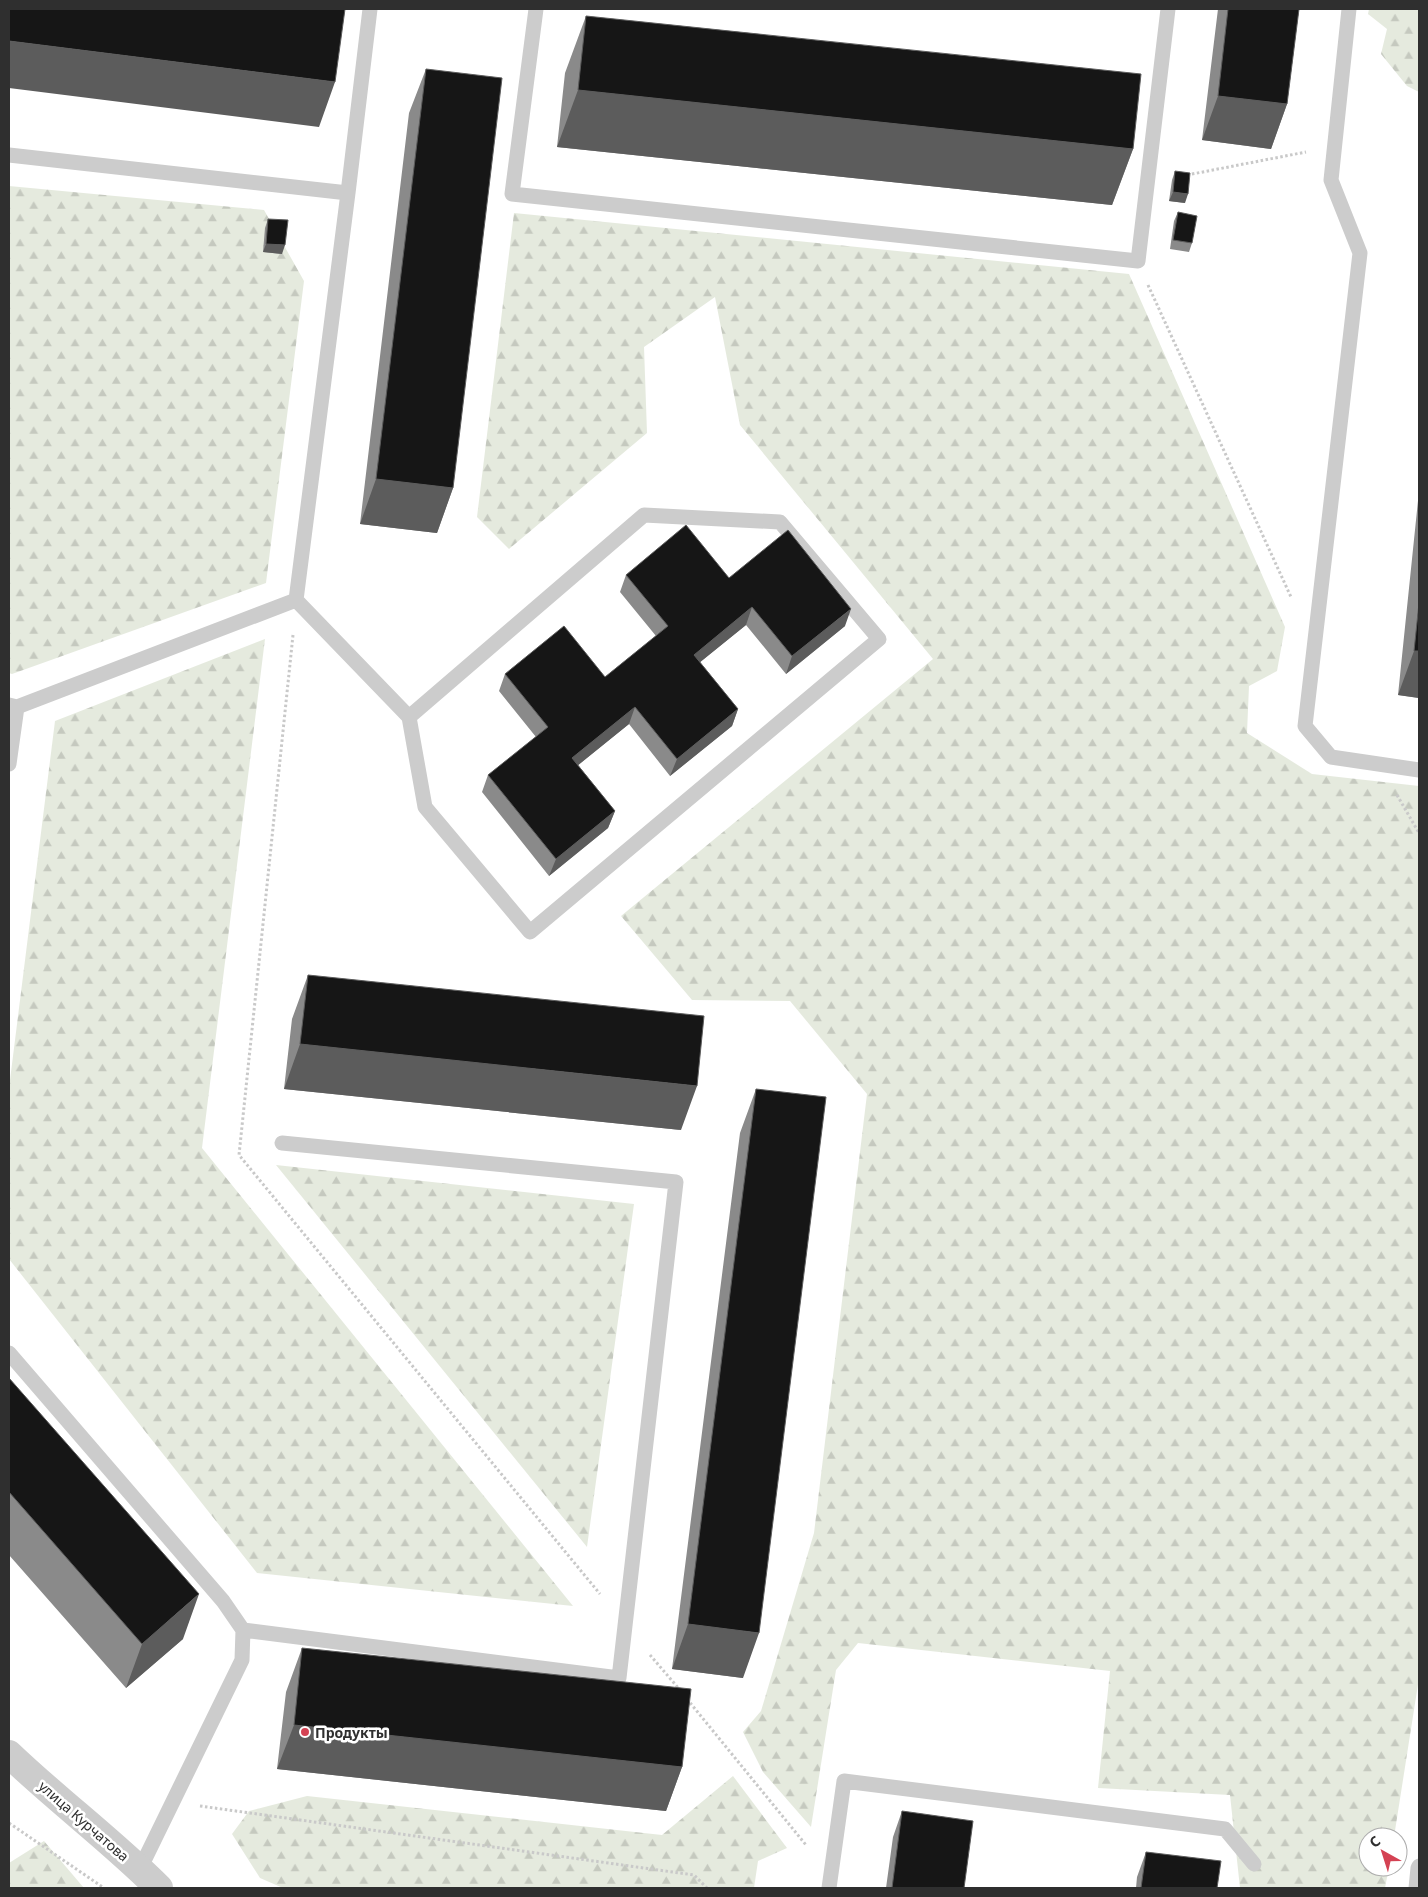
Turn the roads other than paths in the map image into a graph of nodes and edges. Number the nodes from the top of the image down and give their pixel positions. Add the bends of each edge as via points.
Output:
1 (370, 9) edge
2 (536, 9) edge
3 (1168, 9) edge
4 (1349, 9) edge
5 (9, 155) edge
6 (348, 193) junction
7 (296, 600) junction
8 (13, 706) edge
9 (409, 717) junction
10 (9, 764) edge
11 (1419, 770) edge
12 (282, 1143) dead end
13 (9, 1353) edge
14 (243, 1630) junction
15 (9, 1754) edge
16 (1254, 1864) dead end
17 (1419, 1866) edge
18 (140, 1869) junction
19 (830, 1882) edge
20 (159, 1888) edge
21 (1416, 1888) edge

1 - 6 lane
2 - 3 lane via 512,194 1138,261
4 - 11 lane via 1331,180 1360,253 1305,726 1330,757
5 - 6 lane
6 - 7 lane
7 - 8 lane
7 - 9 lane
8 - 10 lane
9 - 9 lane via 426,808 530,932 879,639 780,522 644,515
12 - 14 lane via 676,1182 619,1678
13 - 14 lane via 223,1601
14 - 18 lane via 242,1660
15 - 18 street, улица Курчатова
16 - 19 lane via 1226,1829 844,1781
17 - 21 lane
18 - 20 street, улица Курчатова

